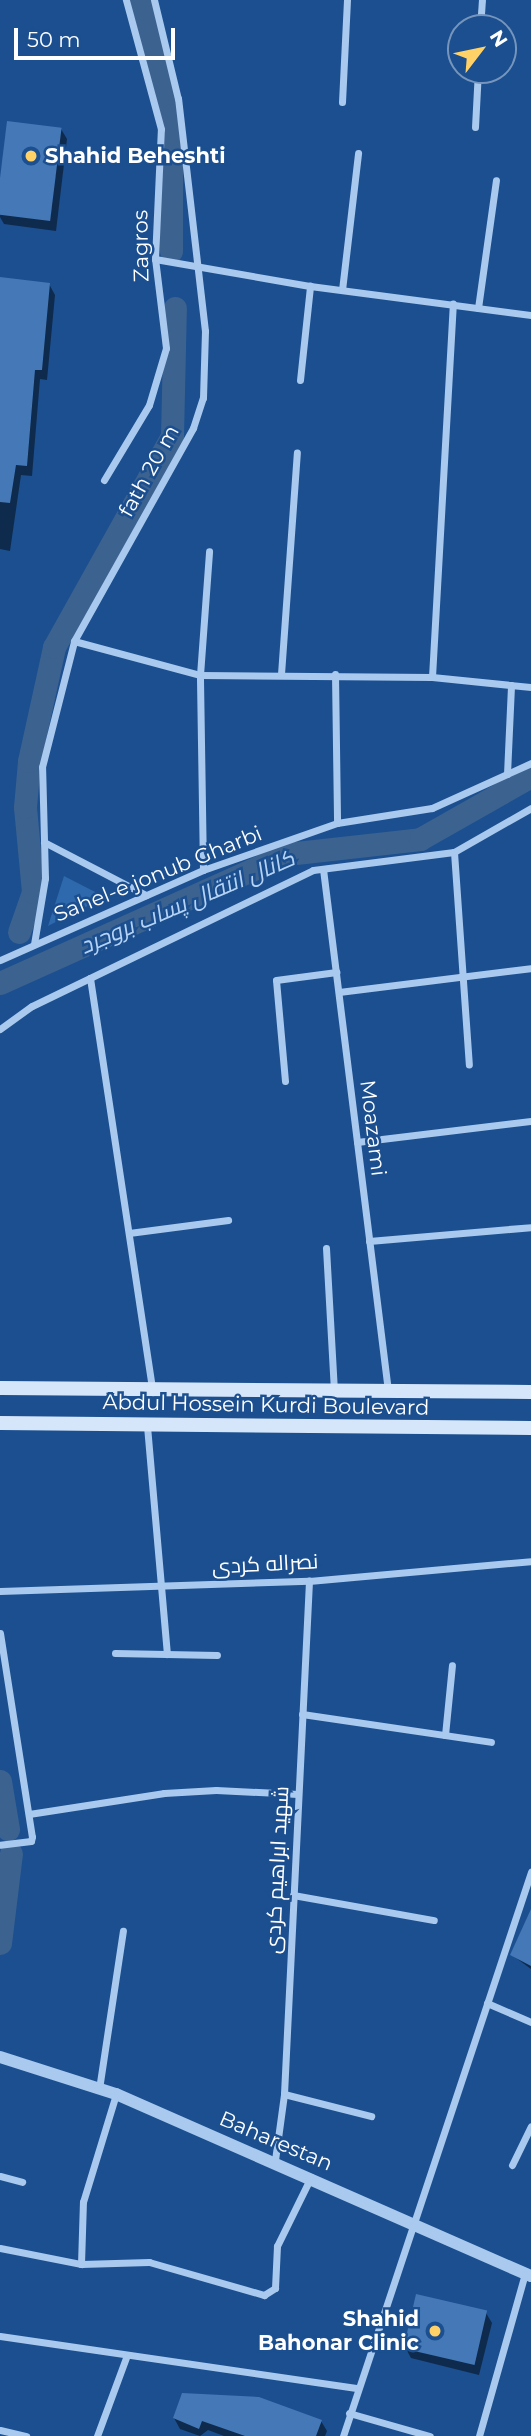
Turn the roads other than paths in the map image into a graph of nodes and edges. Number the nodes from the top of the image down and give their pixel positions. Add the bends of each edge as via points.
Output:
1 (126, 0) edge
2 (153, 0) edge
3 (347, 0) edge
4 (477, 84) edge
5 (342, 102) dead end
6 (475, 127) dead end
7 (358, 153) dead end
8 (496, 180) dead end
9 (155, 259) junction
10 (198, 267) junction
11 (310, 286) junction
12 (342, 290) junction
13 (453, 304) junction
14 (478, 308) junction
15 (531, 315) edge
16 (300, 380) dead end
17 (297, 453) dead end
18 (104, 480) dead end
19 (209, 551) dead end
20 (74, 641) junction
21 (281, 674) junction
22 (335, 674) junction
23 (200, 675) junction
24 (432, 677) junction
25 (511, 685) junction
26 (531, 687) edge
27 (531, 763) edge
28 (507, 774) junction
29 (531, 808) edge
30 (337, 823) junction
31 (44, 842) junction
32 (454, 852) junction
33 (323, 869) junction
34 (203, 870) junction
35 (146, 895) junction
36 (34, 944) junction
37 (0, 960) edge
38 (531, 968) edge
39 (336, 972) junction
40 (463, 976) junction
41 (90, 978) junction
42 (339, 992) junction
43 (0, 1029) edge
44 (469, 1063) dead end
45 (285, 1081) dead end
46 (531, 1121) edge
47 (357, 1142) junction
48 (228, 1220) dead end
49 (531, 1227) edge
50 (129, 1233) junction
51 (369, 1241) junction
52 (326, 1248) dead end
53 (0, 1388) edge
54 (152, 1388) junction
55 (334, 1390) junction
56 (388, 1391) junction
57 (531, 1392) edge
58 (0, 1423) edge
59 (147, 1426) junction
60 (531, 1428) edge
61 (531, 1561) edge
62 (309, 1581) junction
63 (161, 1586) junction
64 (0, 1591) edge
65 (0, 1633) edge
66 (115, 1653) dead end
67 (167, 1654) junction
68 (217, 1656) dead end
69 (452, 1665) dead end
70 (302, 1714) junction
71 (445, 1735) junction
72 (491, 1742) dead end
73 (299, 1794) junction
74 (29, 1814) junction
75 (0, 1845) edge
76 (531, 1872) edge
77 (293, 1895) junction
78 (434, 1920) dead end
79 (123, 1931) dead end
80 (487, 2003) junction
81 (531, 2022) edge
82 (0, 2057) edge
83 (99, 2089) junction
84 (116, 2094) junction
85 (284, 2094) junction
86 (371, 2116) dead end
87 (531, 2126) edge
88 (275, 2160) junction
89 (512, 2165) dead end
90 (0, 2176) edge
91 (312, 2176) junction
92 (22, 2182) dead end
93 (413, 2222) junction
94 (0, 2248) edge
95 (82, 2264) junction
96 (528, 2274) edge
97 (0, 2336) edge
98 (127, 2354) junction
99 (356, 2388) junction
100 (349, 2413) junction
101 (0, 2430) edge
102 (26, 2436) edge
103 (97, 2436) edge
104 (343, 2436) edge
105 (430, 2436) edge
106 (479, 2436) edge

1 - 9 street, Zagros via 161,129
2 - 10 street, fath 20 m via 178,99
3 - 5 street
4 - 6 street
7 - 12 street
8 - 14 street
9 - 10 street
9 - 18 street, Zagros via 166,348 149,405
10 - 11 street
10 - 20 street, fath 20 m via 205,331 203,398 193,428
11 - 12 street
11 - 16 street
12 - 13 street
13 - 14 street
13 - 24 street
14 - 15 street
17 - 21 street
19 - 23 street
20 - 23 street
20 - 31 street, fath 20 m via 42,766
21 - 22 street
21 - 23 street
22 - 24 street
22 - 30 street
23 - 34 street
24 - 25 street
25 - 26 street
25 - 28 street
27 - 28 street, Sahel-e jonub Gharbi
28 - 30 street, Sahel-e jonub Gharbi via 432,808
29 - 32 street
30 - 34 street, Sahel-e jonub Gharbi
31 - 35 street
31 - 36 street, fath 20 m via 45,878
32 - 33 street
32 - 40 street
33 - 39 street, Moazami
33 - 41 street
34 - 35 street, Sahel-e jonub Gharbi
35 - 36 street, Sahel-e jonub Gharbi
36 - 37 street, Sahel-e jonub Gharbi
38 - 40 street
39 - 42 street, Moazami
39 - 45 street via 276,980
40 - 42 street
40 - 44 street
41 - 43 street via 32,1006
41 - 50 street
42 - 47 street, Moazami
46 - 47 street
47 - 51 street, Moazami
48 - 50 street
49 - 51 street
50 - 54 street
51 - 56 street, Moazami
52 - 55 street
53 - 54 main road, Abdul Hossein Kurdi Boulevard
54 - 55 main road, Abdul Hossein Kurdi Boulevard
55 - 56 main road, Abdul Hossein Kurdi Boulevard
56 - 57 main road, Abdul Hossein Kurdi Boulevard
58 - 59 main road, Abdul Hossein Kurdi Boulevard
59 - 60 main road, Abdul Hossein Kurdi Boulevard
59 - 63 street
61 - 62 street, نصراله کردی
62 - 63 street, نصراله کردی
62 - 70 street, شهید ابراهیم کردی
63 - 64 street, نصراله کردی
63 - 67 street
65 - 74 street
66 - 67 street
67 - 68 street
69 - 71 street
70 - 71 street
70 - 73 street, شهید ابراهیم کردی
71 - 72 street
73 - 74 street via 177,1792
73 - 77 street, شهید ابراهیم کردی
74 - 75 street via 31,1841
76 - 80 street
77 - 78 street
77 - 85 street, شهید ابراهیم کردی
79 - 83 street
80 - 81 street
80 - 93 street
82 - 83 street, Baharestan
83 - 84 street, Baharestan
84 - 88 street, Baharestan
84 - 95 street via 83,2202
85 - 86 street
85 - 88 street, شهید ابراهیم کردی
87 - 89 street
88 - 91 street, Baharestan
90 - 92 street
91 - 93 street, Baharestan
91 - 95 street via 276,2246 275,2288 264,2295 149,2262
93 - 96 street, Baharestan
93 - 99 street
94 - 95 street
96 - 106 street
97 - 98 street
98 - 99 street
98 - 103 street
99 - 100 street
100 - 104 street
100 - 105 street
101 - 102 street

